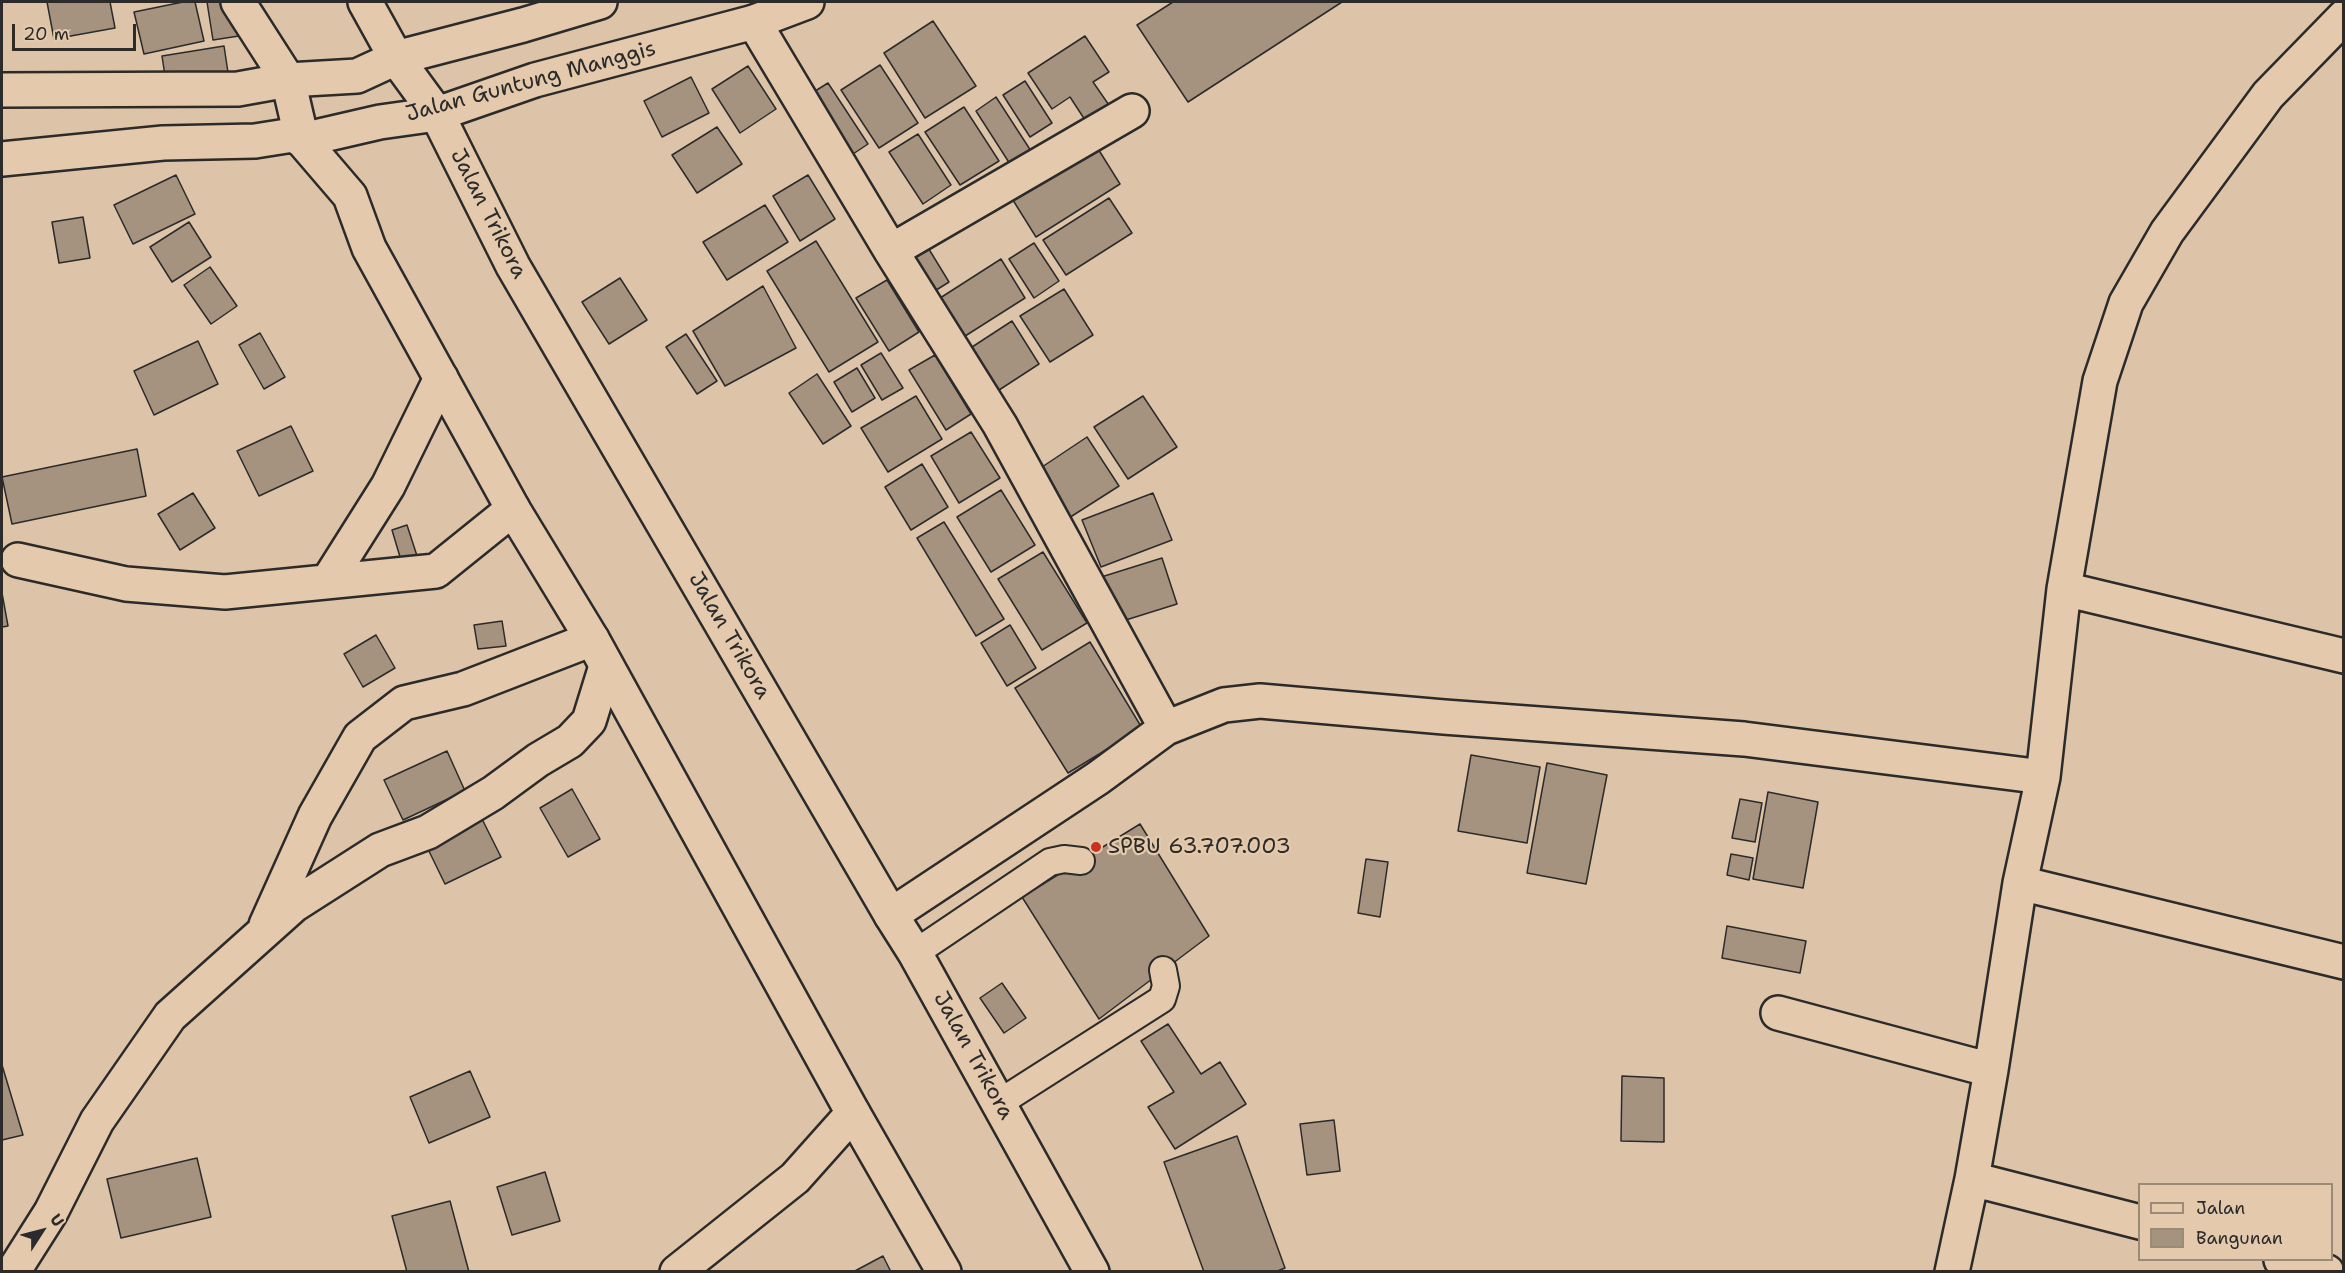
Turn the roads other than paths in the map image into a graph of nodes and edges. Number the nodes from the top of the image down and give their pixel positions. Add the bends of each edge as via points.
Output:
1 (238, 2) edge
2 (365, 2) edge
3 (600, 2) edge
4 (807, 2) edge
5 (2343, 17) edge
6 (754, 22) junction
7 (396, 58) junction
8 (288, 80) junction
9 (2, 90) edge
10 (1132, 111) dead end
11 (437, 114) junction
12 (302, 140) junction
13 (2, 159) edge
14 (891, 251) junction
15 (441, 378) junction
16 (513, 509) junction
17 (18, 560) dead end
18 (328, 580) junction
19 (2064, 589) junction
20 (599, 652) junction
21 (2343, 656) edge
22 (1166, 728) junction
23 (2043, 777) junction
24 (1081, 861) dead end
25 (2020, 884) junction
26 (891, 915) junction
27 (261, 934) junction
28 (915, 953) junction
29 (2343, 963) edge
30 (1163, 970) dead end
31 (1778, 1013) dead end
32 (1991, 1070) junction
33 (999, 1103) junction
34 (853, 1113) junction
35 (1972, 1179) junction
36 (2138, 1222) edge
37 (2285, 1261) edge
38 (13, 1272) edge
39 (677, 1272) edge
40 (944, 1272) edge
41 (1092, 1272) edge
42 (1952, 1272) edge
43 (2327, 1272) edge

1 - 8 street
2 - 7 street, Jalan Trikora
3 - 7 street
4 - 6 street, Jalan Guntung Manggis
5 - 19 street via 2268,95 2167,232 2126,303 2100,381
6 - 11 street, Jalan Guntung Manggis via 535,80
6 - 14 street
7 - 8 street via 357,76
7 - 11 street, Jalan Trikora
8 - 9 street via 238,89
8 - 12 street
10 - 14 street
11 - 12 street, Jalan Guntung Manggis
11 - 26 street, Jalan Trikora via 513,266
12 - 13 street, Jalan Guntung Manggis via 293,135 255,141 164,143
12 - 15 street via 350,196 369,248
14 - 22 street via 1000,425
15 - 16 street
15 - 18 street via 388,486
16 - 18 street via 436,571
16 - 20 street
17 - 18 street via 126,584 225,592
19 - 21 street
19 - 23 street
20 - 27 street via 589,722 570,741 428,832 380,850 294,905
20 - 27 street via 404,703 360,737 315,816
20 - 34 street
22 - 23 street via 1224,705 1260,701 1744,739
22 - 26 street via 1098,778
23 - 25 street
24 - 28 lane via 1050,862
25 - 29 street
25 - 32 street
26 - 28 street, Jalan Trikora
27 - 38 street via 170,1016 97,1121 51,1212
28 - 33 street, Jalan Trikora
30 - 33 lane via 1167,986 1162,999
31 - 32 street
32 - 35 street
33 - 41 street, Jalan Trikora
34 - 39 street via 795,1178
34 - 40 street
35 - 36 street
35 - 42 street
37 - 43 street

